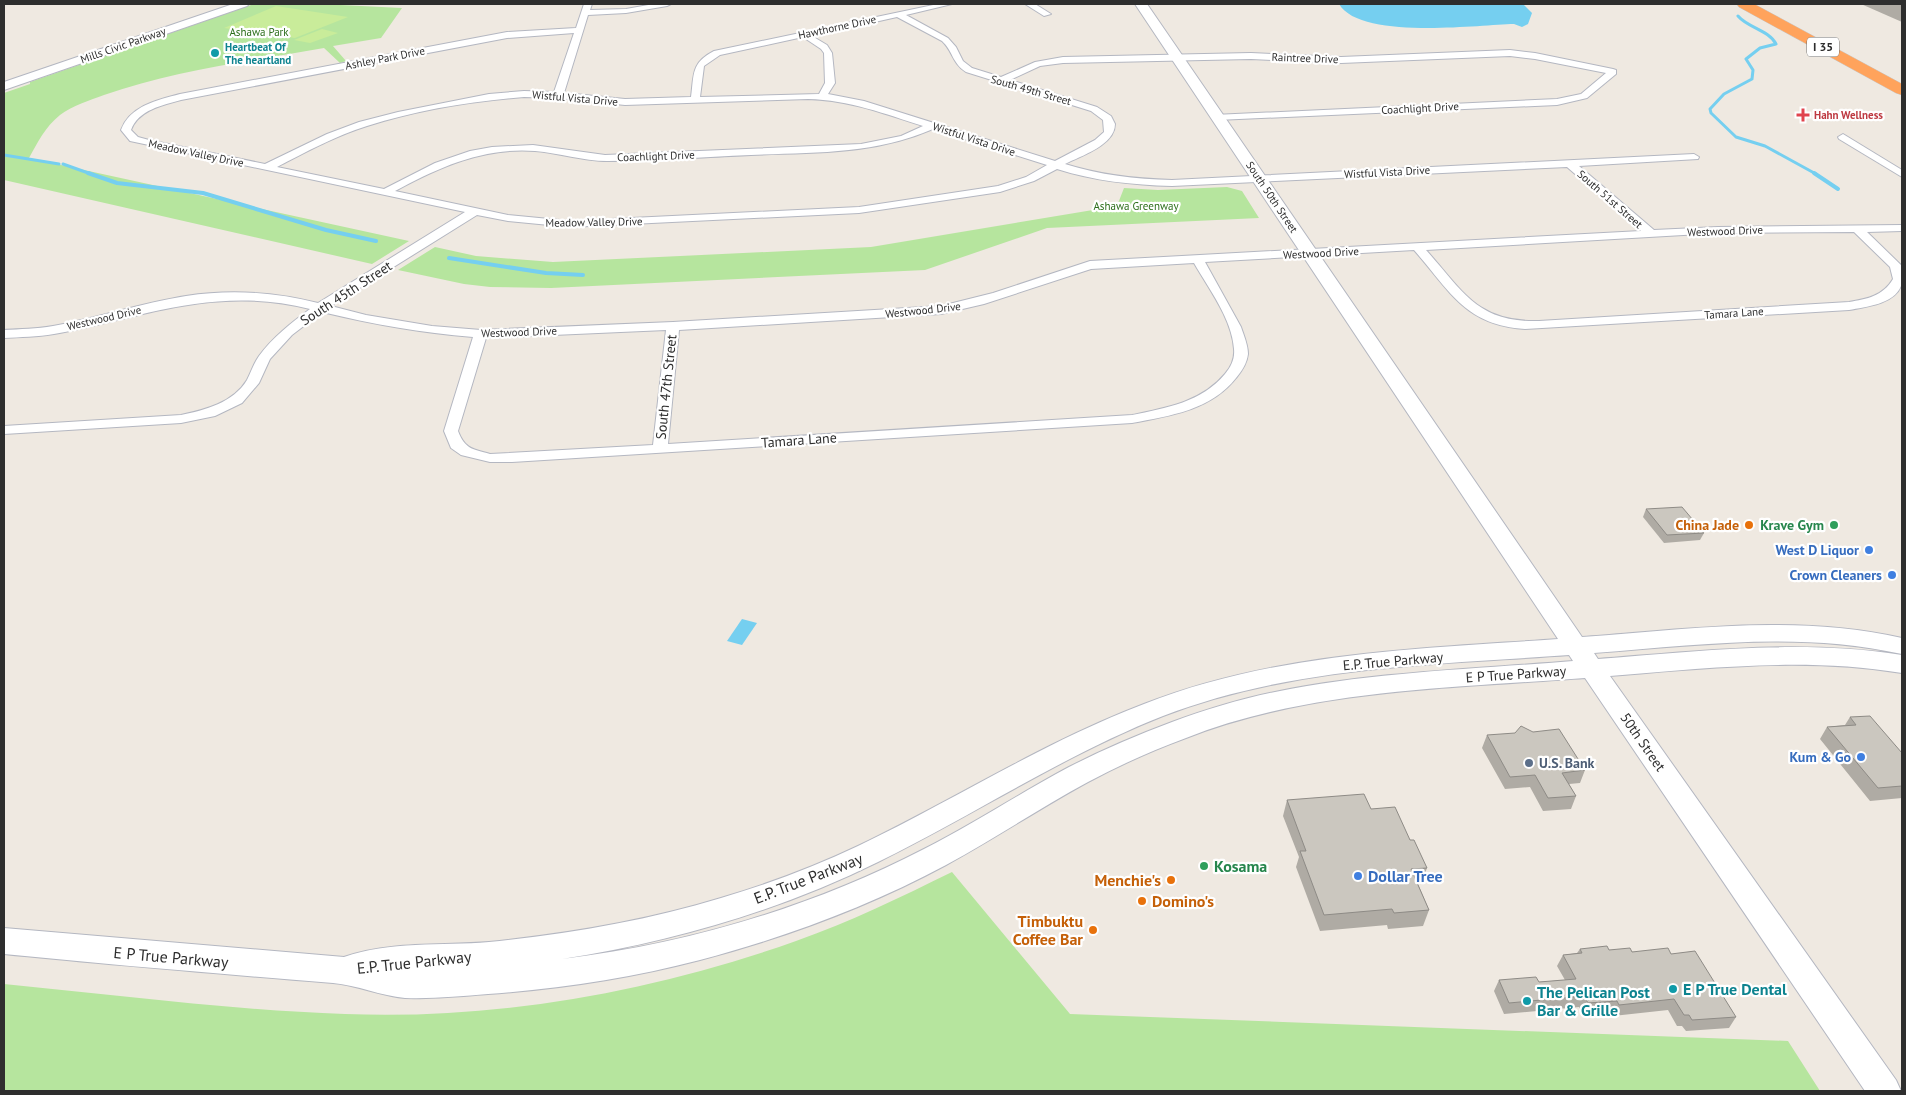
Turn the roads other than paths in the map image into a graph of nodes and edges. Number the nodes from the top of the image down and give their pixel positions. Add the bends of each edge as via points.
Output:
1 (219, 4) edge
2 (243, 4) edge
3 (667, 4) edge
4 (948, 4) edge
5 (1029, 4) edge
6 (1140, 4) edge
7 (1744, 4) edge
8 (1772, 4) edge
9 (586, 8) edge
10 (897, 14) junction
11 (1047, 14) dead end
12 (1807, 22) dead end
13 (579, 30) junction
14 (803, 34) junction
15 (1177, 58) junction
16 (1613, 72) joint
17 (4, 77) edge
18 (1000, 81) junction
19 (4, 86) edge
20 (1902, 90) edge
21 (192, 95) joint
22 (558, 95) junction
23 (822, 96) junction
24 (696, 100) junction
25 (1217, 117) junction
26 (932, 126) junction
27 (1842, 137) dead end
28 (1694, 157) dead end
29 (1569, 163) junction
30 (1057, 165) junction
31 (266, 168) junction
32 (1902, 174) edge
33 (1259, 178) junction
34 (386, 192) junction
35 (474, 211) junction
36 (1856, 228) junction
37 (1902, 228) edge
38 (1652, 234) junction
39 (1418, 248) junction
40 (1310, 254) junction
41 (1198, 260) junction
42 (319, 308) junction
43 (673, 326) junction
44 (4, 334) edge
45 (481, 334) junction
46 (1404, 391) joint
47 (4, 430) edge
48 (660, 448) junction
49 (1576, 646) junction
50 (1902, 646) edge
51 (1902, 664) edge
52 (1592, 668) junction
53 (1440, 680) joint
54 (4, 941) edge
55 (339, 970) junction
56 (1884, 1091) edge

1 - 17 main road, Mills Civic Parkway
2 - 19 main road, Mills Civic Parkway
3 - 9 street via 626,11
4 - 10 street, Hawthorne Drive
5 - 11 street
6 - 15 main road, South 50th Street
7 - 20 highway, I 35
8 - 12 highway, I 35
9 - 13 street
10 - 14 street, Hawthorne Drive
10 - 18 street, South 49th Street via 944,39 962,66
13 - 21 street, Ashley Park Drive via 507,35
13 - 22 street
14 - 23 street via 828,53 830,83
14 - 24 street, Hawthorne Drive via 726,50 709,57 700,65
15 - 16 street, Raintree Drive via 1251,56 1332,60 1510,53
15 - 18 street, Raintree Drive via 1064,60 1038,64
15 - 25 main road, South 50th Street
16 - 25 street, Coachlight Drive via 1584,96 1557,102
18 - 30 street, South 49th Street via 1085,105 1108,118 1111,128 1105,138
21 - 31 street, Meadow Valley Drive via 155,105 136,115 126,130 142,142
22 - 24 street, Wistful Vista Drive via 616,102
22 - 31 street, Wistful Vista Drive via 489,97 381,119 331,136
23 - 24 street, Wistful Vista Drive
23 - 26 street, Wistful Vista Drive via 862,103
25 - 33 main road, South 50th Street
26 - 30 street, Wistful Vista Drive
26 - 34 street, Coachlight Drive via 890,142 846,148 605,158 535,148 490,150 446,161
27 - 32 street
28 - 29 street, Wistful Vista Drive
29 - 33 street, Wistful Vista Drive
29 - 38 street, South 51st Street
30 - 33 street, Wistful Vista Drive via 1101,178 1135,182
30 - 35 street, Meadow Valley Drive via 1010,187 860,210 570,224 526,221
31 - 34 street, Meadow Valley Drive
33 - 40 main road, South 50th Street
34 - 35 street, Meadow Valley Drive
35 - 42 street, South 45th Street
36 - 37 street, Westwood Drive
36 - 38 street, Westwood Drive
36 - 39 street, Tamara Lane via 1896,266 1899,279 1890,293 1870,302 1849,306 1521,326 1491,318 1469,306
38 - 39 street, Westwood Drive
39 - 40 street, Westwood Drive
40 - 41 street, Westwood Drive
40 - 46 main road, South 50th Street
41 - 43 street, Westwood Drive via 1090,265 998,297 941,310
41 - 48 street, Tamara Lane via 1237,332 1242,350 1238,367 1227,383 1203,400 1172,411 1132,419
42 - 44 street, Westwood Drive via 286,299 220,297 176,302 52,330
42 - 45 street, Westwood Drive via 432,330
42 - 47 street, South 45th Street via 286,332 264,358 252,383 237,400 210,413 181,419
43 - 45 street, Westwood Drive
43 - 48 street, South 47th Street
45 - 48 street, Tamara Lane via 451,431 456,445 466,452 490,458 512,458
46 - 49 main road, 50th Street
49 - 50 main road, E.P. True Parkway via 1752,632 1845,636
49 - 52 main road, 50th Street
49 - 55 main road, E.P. True Parkway via 1318,668 1205,692 1098,732 879,850 815,878 690,919 614,938 539,950 410,960
51 - 52 main road via 1845,656 1794,654
52 - 53 main road, E P True Parkway
52 - 56 main road, 50th Street
53 - 55 main road, E.P. True Parkway via 1339,690 1276,701 1181,729 1079,774 897,877 742,935 600,968 520,978 403,984
54 - 55 main road, E P True Parkway

